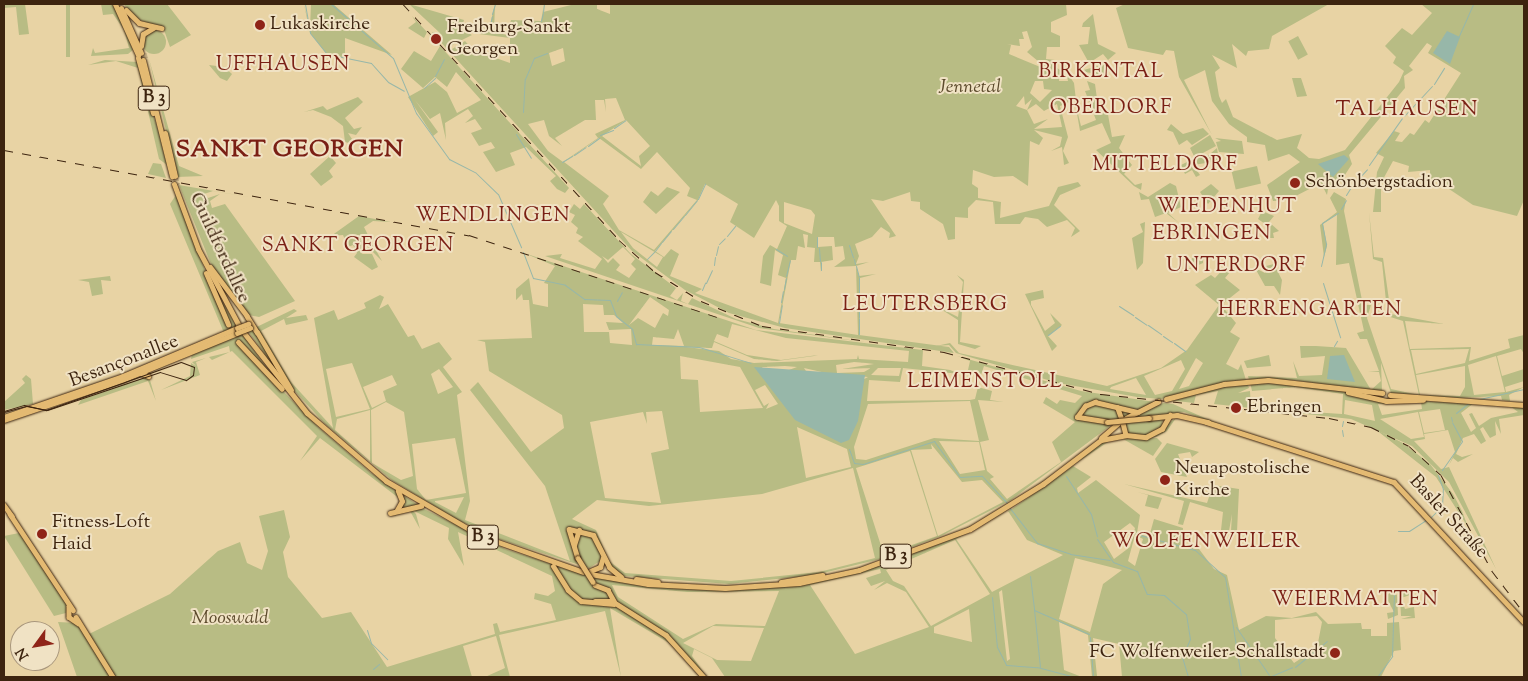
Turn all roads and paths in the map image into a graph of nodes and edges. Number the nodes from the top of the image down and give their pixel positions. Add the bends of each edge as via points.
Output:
1 (118, 4) edge
2 (126, 10) junction
3 (142, 46) junction
4 (139, 57) junction
5 (204, 262) junction
6 (210, 267) junction
7 (247, 316) joint
8 (228, 324) junction
9 (251, 326) junction
10 (236, 330) junction
11 (257, 332) joint
12 (226, 333) junction
13 (221, 340) junction
14 (238, 342) junction
15 (159, 364) junction
16 (142, 369) junction
17 (148, 376) dead end
18 (291, 393) junction
19 (1381, 395) junction
20 (1390, 398) junction
21 (1166, 400) dead end
22 (1158, 402) dead end
23 (1524, 405) edge
24 (1117, 407) junction
25 (1138, 412) junction
26 (1169, 415) junction
27 (1162, 416) junction
28 (4, 418) edge
29 (1122, 421) junction
30 (1166, 423) junction
31 (1103, 435) junction
32 (1126, 435) junction
33 (1098, 442) junction
34 (1069, 463) junction
35 (397, 489) junction
36 (4, 505) edge
37 (424, 506) junction
38 (396, 511) junction
39 (390, 513) dead end
40 (569, 530) joint
41 (581, 530) junction
42 (574, 545) junction
43 (604, 556) junction
44 (548, 562) junction
45 (584, 571) junction
46 (621, 577) junction
47 (778, 584) junction
48 (568, 590) junction
49 (601, 594) junction
50 (608, 597) junction
51 (594, 601) junction
52 (620, 606) junction
53 (1524, 622) edge
54 (114, 677) edge
55 (704, 677) edge

1 - 2 highway, Guildfordallee / B 3
1 - 4 highway, Guildfordallee / B 3
1 - 4 highway
2 - 3 highway, Guildfordallee / B 3
2 - 3 highway via 140,23 160,29 146,30
3 - 4 highway, Guildfordallee / B 3
4 - 4 highway, Guildfordallee / B 3 via 173,176 162,137
5 - 6 highway, Guildfordallee / B 3 via 176,184
5 - 8 highway
5 - 10 highway, Guildfordallee / B 3
6 - 7 highway, B 3
6 - 10 highway, Guildfordallee / B 3
7 - 9 main road, B 3
8 - 10 main road
8 - 12 main road
9 - 10 main road, Besançonallee, bridge
9 - 11 main road
9 - 18 highway, B 3
10 - 12 main road, Besançonallee
10 - 13 main road, Besançonallee
10 - 14 main road, B 3
11 - 18 highway
12 - 15 main road, Besançonallee
13 - 14 main road
13 - 15 main road, Besançonallee
14 - 18 highway
15 - 16 main road, Besançonallee
16 - 17 main road
16 - 28 main road, Besançonallee
18 - 35 highway, B 3 via 339,444
18 - 45 highway, B 3 via 347,446 422,501 503,543
19 - 20 main road
19 - 20 main road
19 - 21 main road via 1340,388 1253,381
20 - 23 main road via 1476,399
22 - 25 main road
24 - 25 main road
24 - 27 main road, Basler Straße, bridge via 1095,402 1081,416 1107,422
24 - 29 highway
25 - 29 main road
26 - 27 main road, Basler Straße
26 - 30 main road
26 - 53 main road, Basler Straße via 1206,422 1394,482
27 - 30 main road
29 - 31 highway, B 3
29 - 32 main road
30 - 32 main road, B 3 via 1150,436
31 - 33 highway, B 3
31 - 34 highway, B 3
32 - 33 highway, B 3
33 - 34 highway, B 3
34 - 47 highway, B 3 via 1008,506 898,558
35 - 37 highway, B 3
35 - 38 highway via 402,501
36 - 54 main road
37 - 38 highway
37 - 44 highway, B 3 via 486,538
38 - 39 highway
40 - 41 highway
40 - 42 main road
41 - 42 highway
41 - 43 highway via 596,537
42 - 49 main road, bridge via 578,558
43 - 45 highway via 600,567
43 - 46 highway
44 - 45 highway, B 3
44 - 48 highway via 560,572
45 - 46 highway, B 3
45 - 47 highway, B 3 via 678,587
45 - 48 highway via 566,575
46 - 47 highway, B 3 via 700,585
48 - 51 main road via 576,599
49 - 50 main road
49 - 50 main road
49 - 51 main road
50 - 52 main road
51 - 52 main road
52 - 55 main road via 680,646

